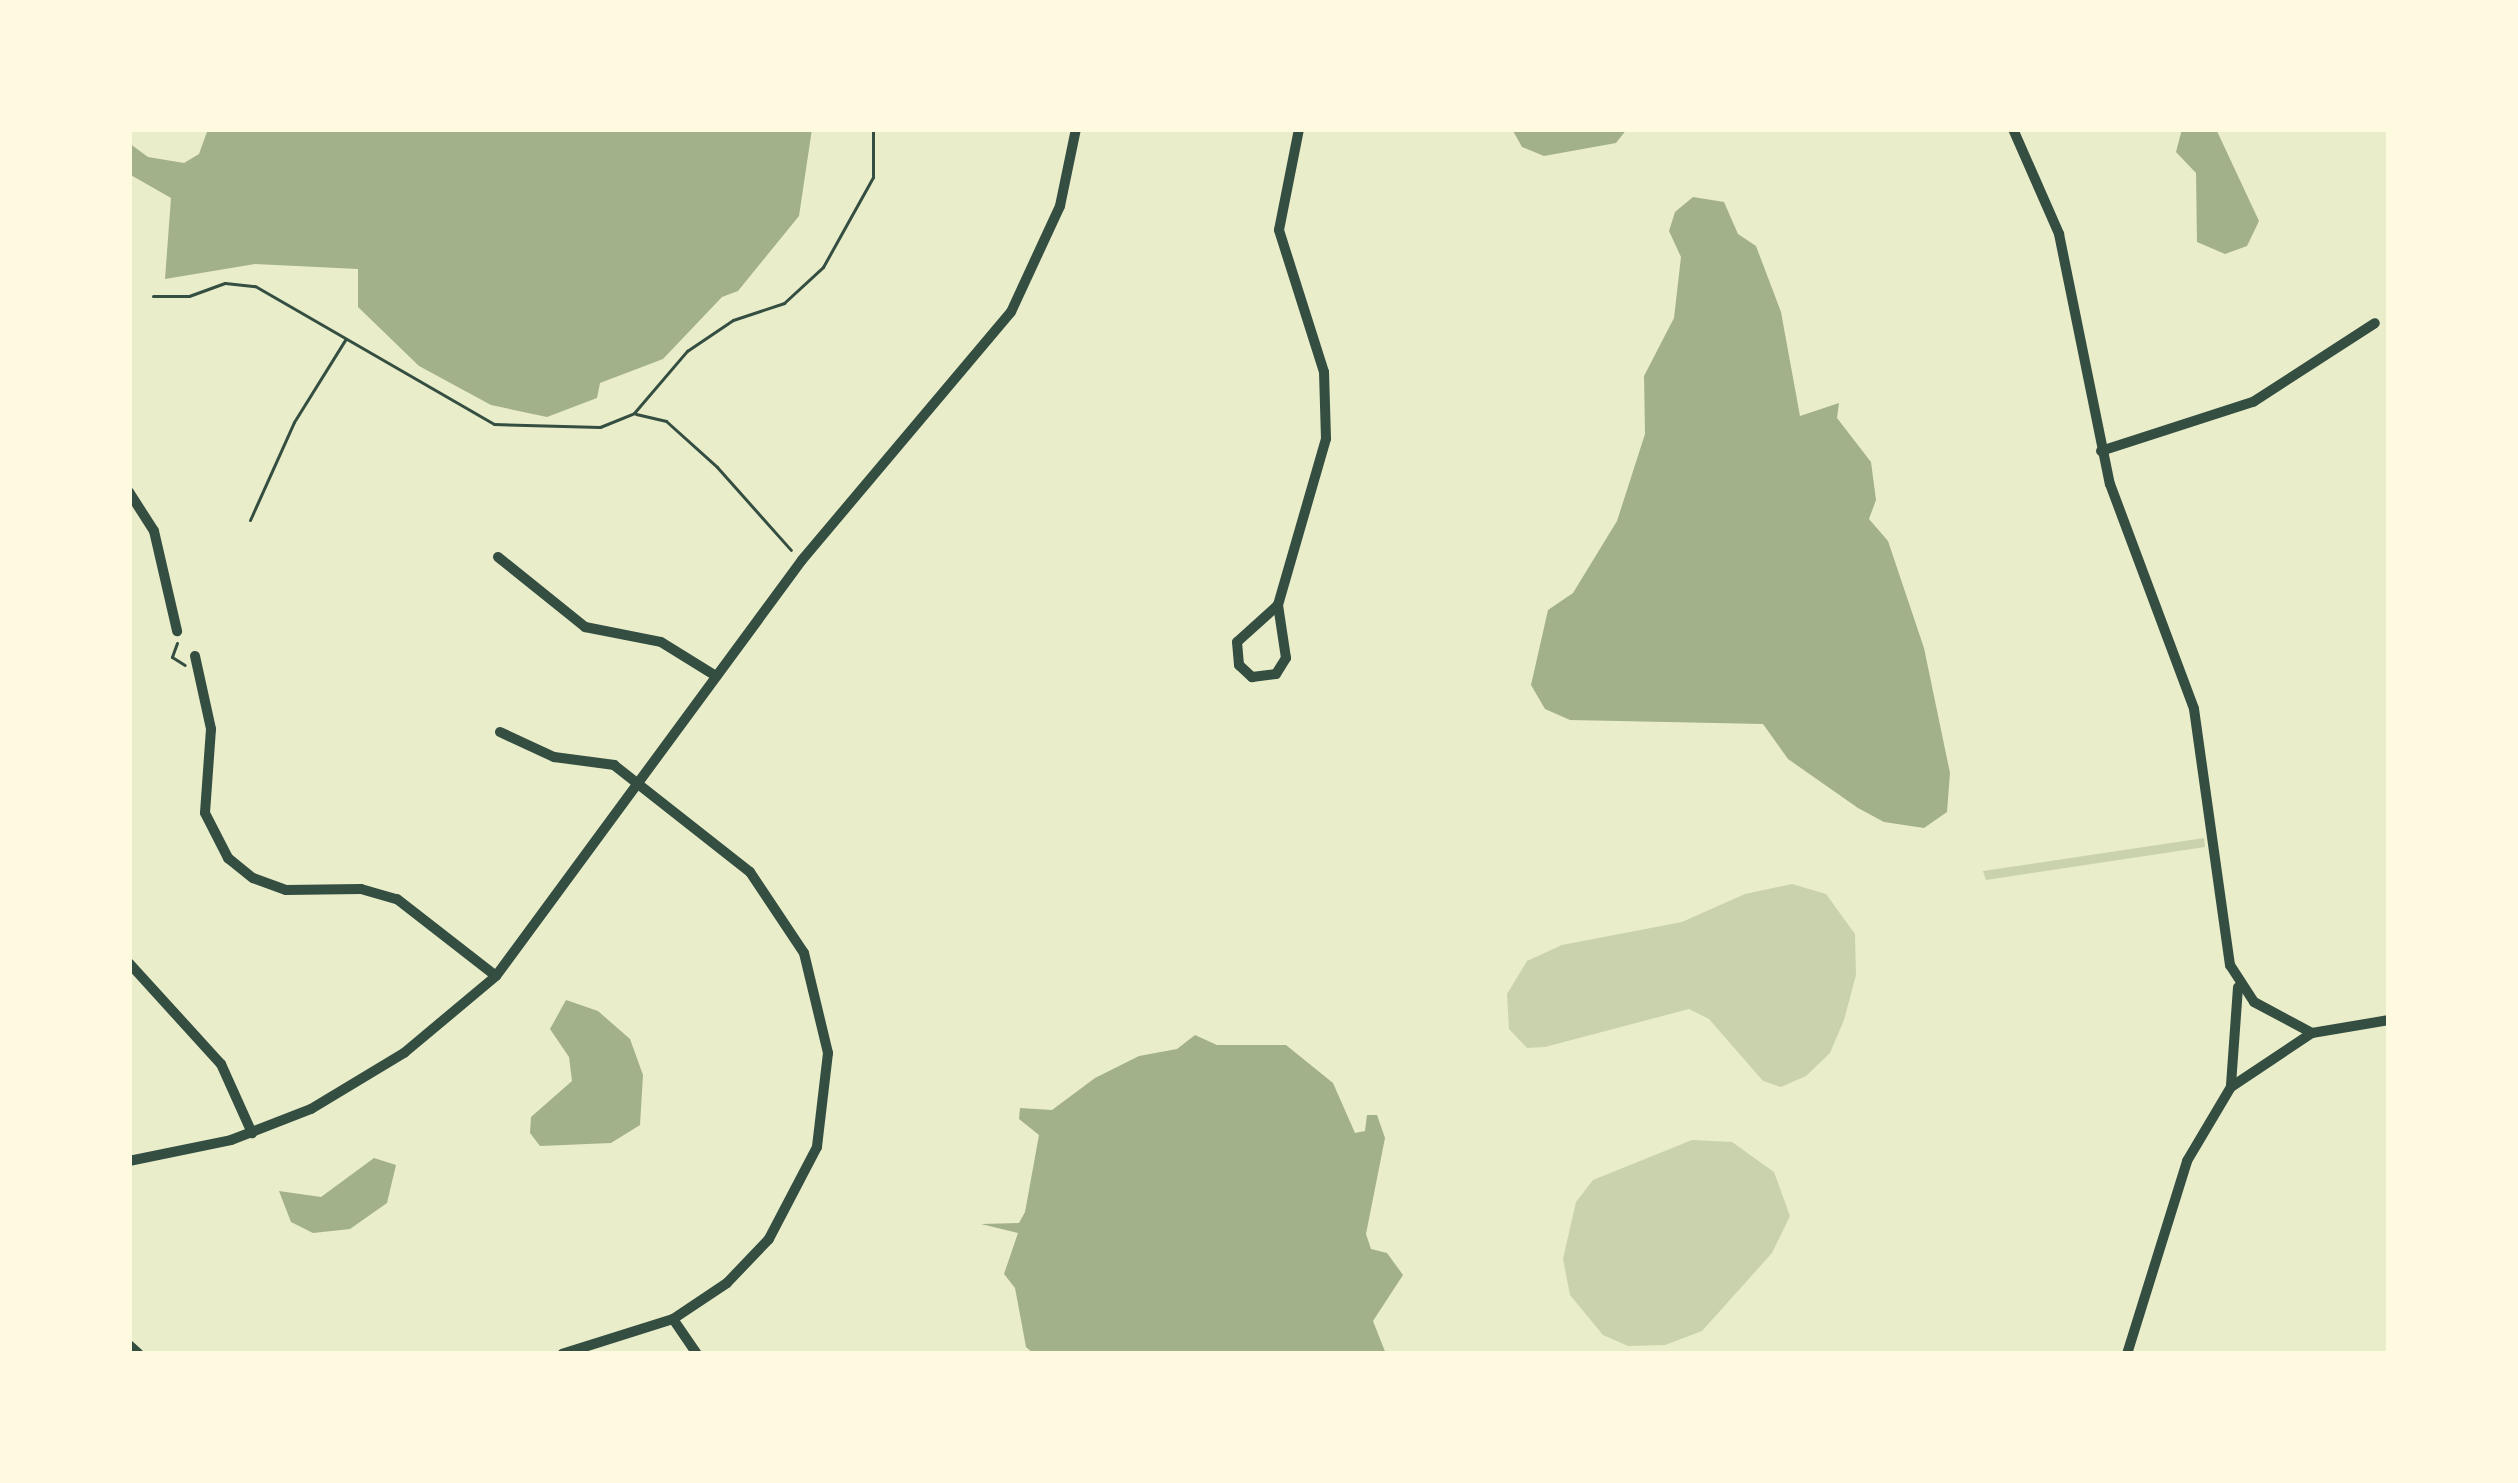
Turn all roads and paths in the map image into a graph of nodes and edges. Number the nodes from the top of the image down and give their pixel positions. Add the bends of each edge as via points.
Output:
1 (873, 129) edge
2 (1076, 129) edge
3 (1299, 129) edge
4 (2013, 129) edge
5 (153, 296) dead end
6 (2375, 323) dead end
7 (346, 338) junction
8 (634, 413) junction
9 (2101, 452) junction
10 (129, 493) edge
11 (250, 520) dead end
12 (787, 548) dead end
13 (498, 557) dead end
14 (1278, 605) junction
15 (177, 631) dead end
16 (195, 656) dead end
17 (716, 676) junction
18 (500, 732) dead end
19 (640, 784) junction
20 (129, 963) edge
21 (496, 976) junction
22 (2238, 987) junction
23 (2389, 1020) edge
24 (2312, 1033) junction
25 (2231, 1087) junction
26 (253, 1133) junction
27 (129, 1161) edge
28 (674, 1319) junction
29 (129, 1345) edge
30 (139, 1354) edge
31 (562, 1354) edge
32 (697, 1354) edge
33 (2127, 1354) edge

1 - 8 path via 873,178 824,267 784,303 733,320 687,351
2 - 17 street via 1060,206 1011,312 823,534
3 - 14 street via 1279,230 1318,348 1328,418
4 - 9 street via 2059,234
5 - 7 path via 248,284
6 - 9 street via 2253,403
7 - 8 path via 509,429 600,428
7 - 11 path via 294,422
8 - 12 path via 665,421
9 - 22 street via 2194,709 2221,928
10 - 15 street via 154,531
13 - 17 street via 586,627 661,642
14 - 14 street via 1286,658 1276,674 1252,677 1239,665 1237,641
16 - 21 street via 211,729 205,813 228,858 286,890 361,889 397,899
17 - 19 street
18 - 19 street via 554,757 604,761
19 - 21 street
19 - 28 street via 732,854 773,897 812,972 828,1053 820,1132 795,1200 739,1272
20 - 26 street via 221,1064
21 - 26 street via 376,1072
22 - 24 street via 2266,1012
22 - 25 street
23 - 24 street
24 - 25 street
25 - 33 street via 2187,1162
26 - 27 street
28 - 31 street
28 - 32 street
29 - 30 street

